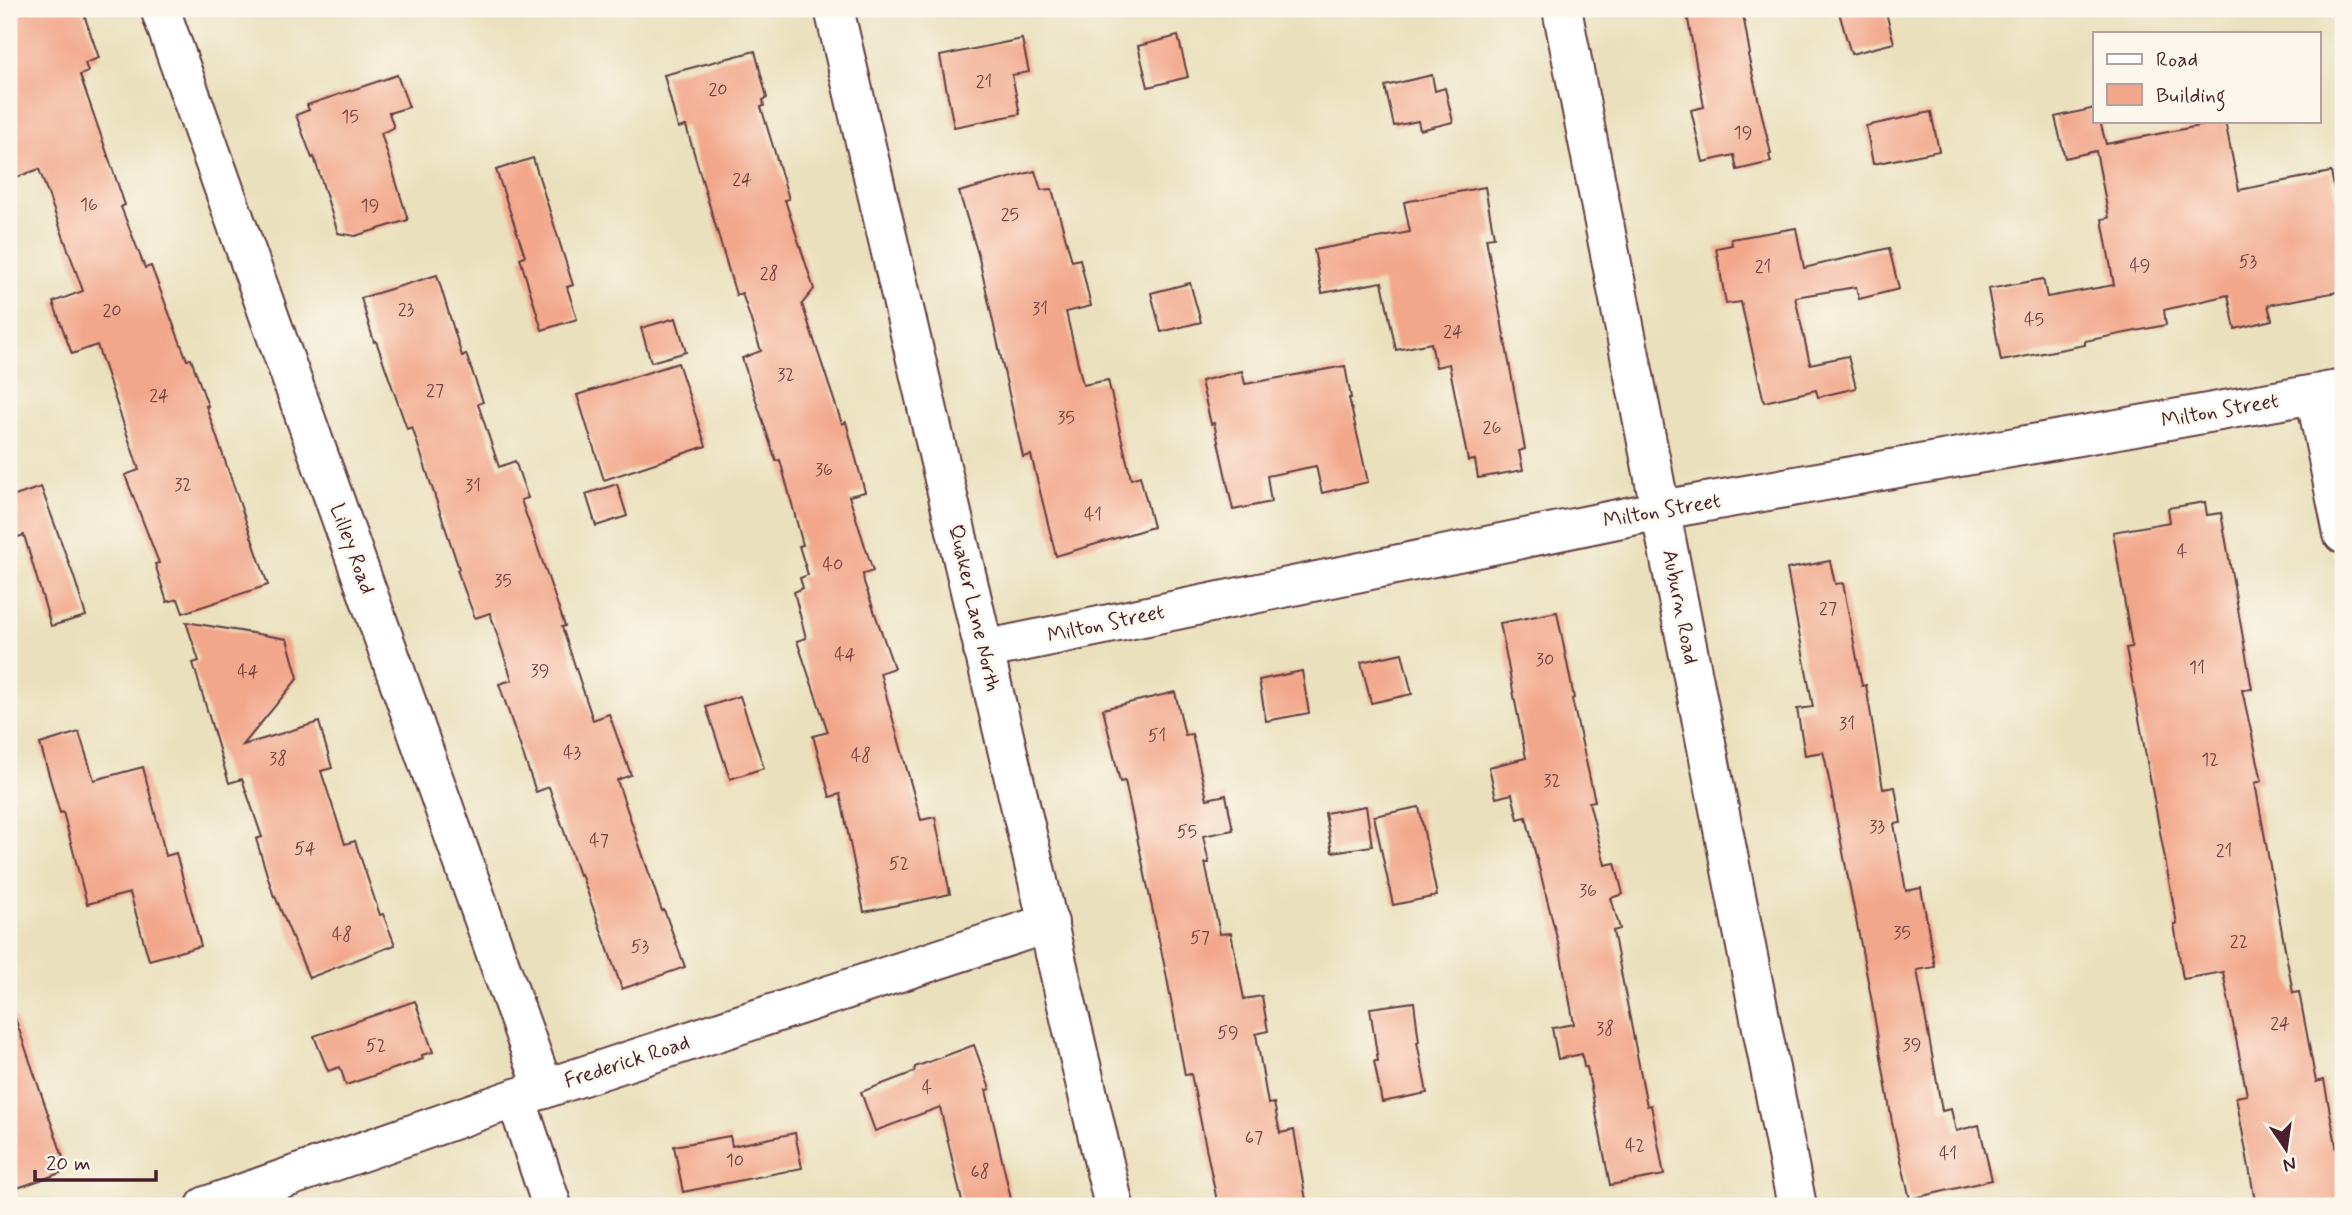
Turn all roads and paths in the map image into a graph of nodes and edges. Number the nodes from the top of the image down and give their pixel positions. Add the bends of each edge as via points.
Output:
1 (160, 9) edge
2 (834, 9) edge
3 (1562, 9) edge
4 (2329, 392) edge
5 (1661, 510) junction
6 (2343, 534) edge
7 (983, 650) junction
8 (1049, 923) junction
9 (530, 1094) junction
10 (206, 1206) edge
11 (552, 1206) edge
12 (1114, 1206) edge
13 (1797, 1206) edge

1 - 9 street, Lilley Road
2 - 7 street, Quaker Lane North
3 - 5 street, Auburn Road
4 - 5 street, Milton Street
4 - 6 street
5 - 7 street, Milton Street
5 - 13 street, Auburn Road
7 - 8 street, Quaker Lane North
8 - 9 street, Frederick Road
8 - 12 street, Quaker Lane North
9 - 10 street, Frederick Road
9 - 11 street, Lilley Road

